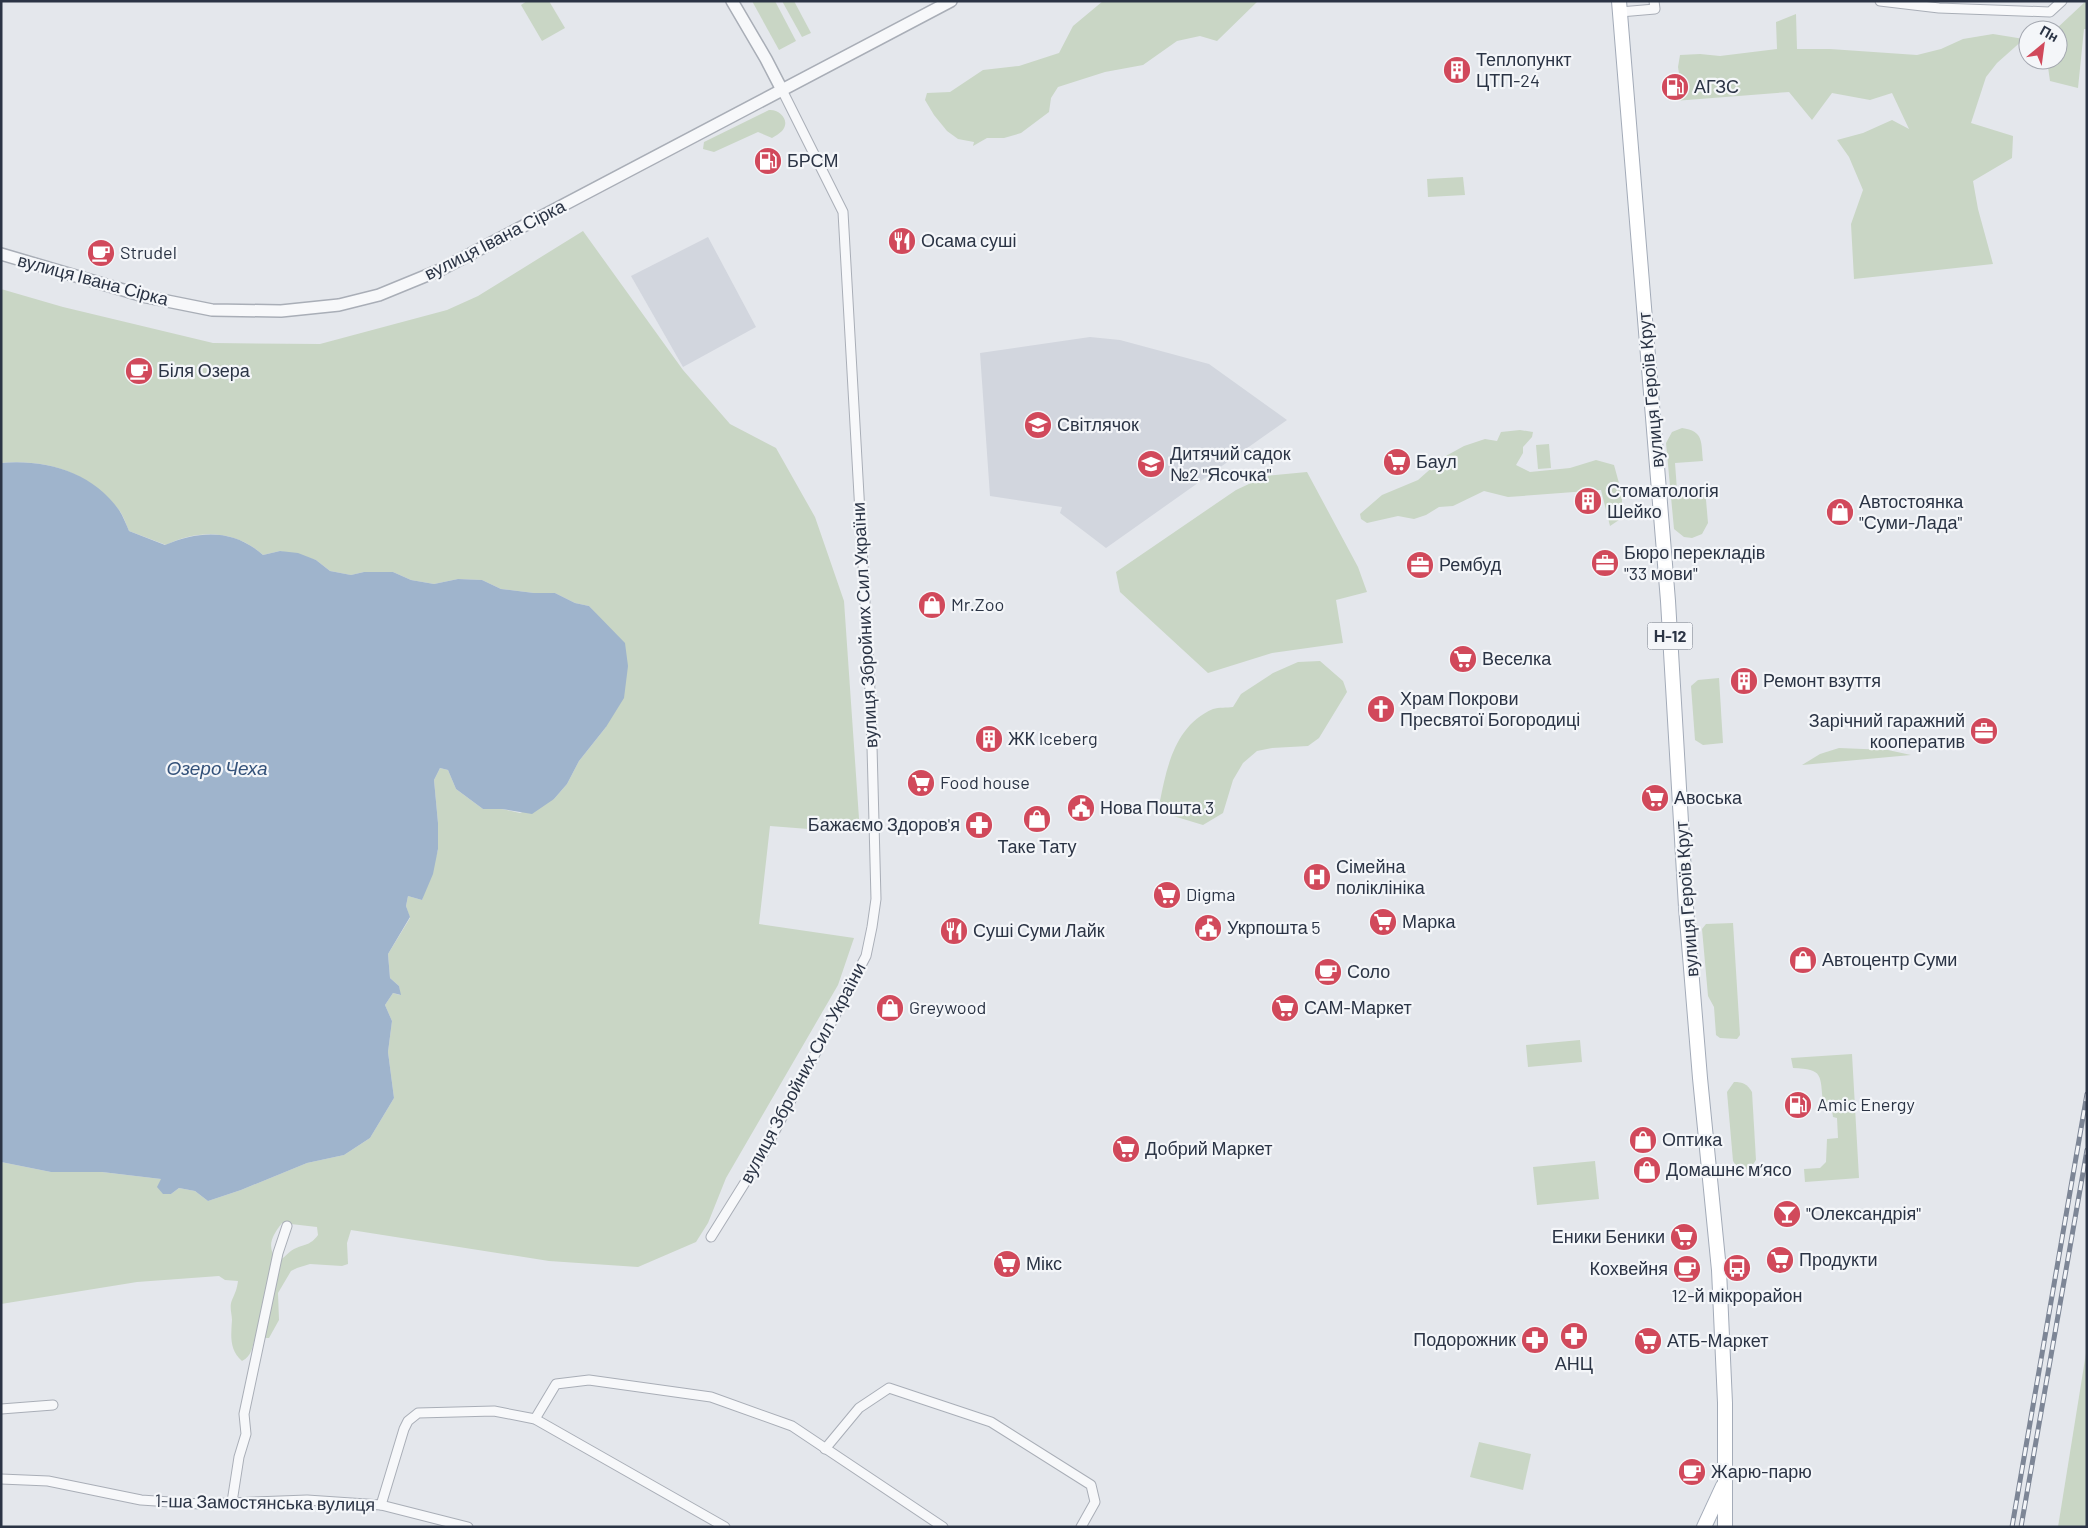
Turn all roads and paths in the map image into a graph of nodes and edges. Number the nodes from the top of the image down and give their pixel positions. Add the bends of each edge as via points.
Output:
1 (732, 1) edge
2 (950, 1) edge
3 (1654, 1) edge
4 (1880, 1) edge
5 (2062, 1) edge
6 (1620, 7) edge
7 (782, 90) junction
8 (1, 254) edge
9 (286, 1226) dead end
10 (711, 1236) dead end
11 (53, 1405) dead end
12 (1, 1409) edge
13 (534, 1419) junction
14 (825, 1449) junction
15 (1, 1479) edge
16 (1726, 1480) junction
17 (232, 1502) junction
18 (382, 1505) junction
19 (468, 1527) edge
20 (725, 1527) edge
21 (943, 1527) edge
22 (1081, 1527) edge
23 (1704, 1527) edge
24 (1725, 1527) edge

1 - 7 street, вулиця Збройних Сил України
2 - 7 street, вулиця Івана Сірка
3 - 6 street via 1655,9
4 - 5 street via 1939,8 2050,12
6 - 16 main road, вулиця Героїв Крут / Н-12 via 1668,601 1686,907 1719,1270
7 - 8 street, вулиця Івана Сірка via 440,270 378,296 339,305 281,311 212,310 147,297
7 - 10 street, вулиця Збройних Сил України via 843,212 871,708 876,899 866,956 764,1152
9 - 17 street via 244,1414 246,1434
11 - 12 street
13 - 14 street via 556,1384 589,1380 712,1397 792,1426
13 - 18 street via 494,1411 418,1413 404,1429
13 - 20 street
14 - 21 street
14 - 22 street via 859,1408 889,1388 991,1422 1091,1485 1095,1502
15 - 17 street, 1-ша Замостянська вулиця via 48,1481 141,1500 200,1504
16 - 23 main road
16 - 24 main road, вулиця Героїв Крут / Н-12
17 - 18 street, 1-ша Замостянська вулиця via 307,1500
18 - 19 street, 1-ша Замостянська вулиця

